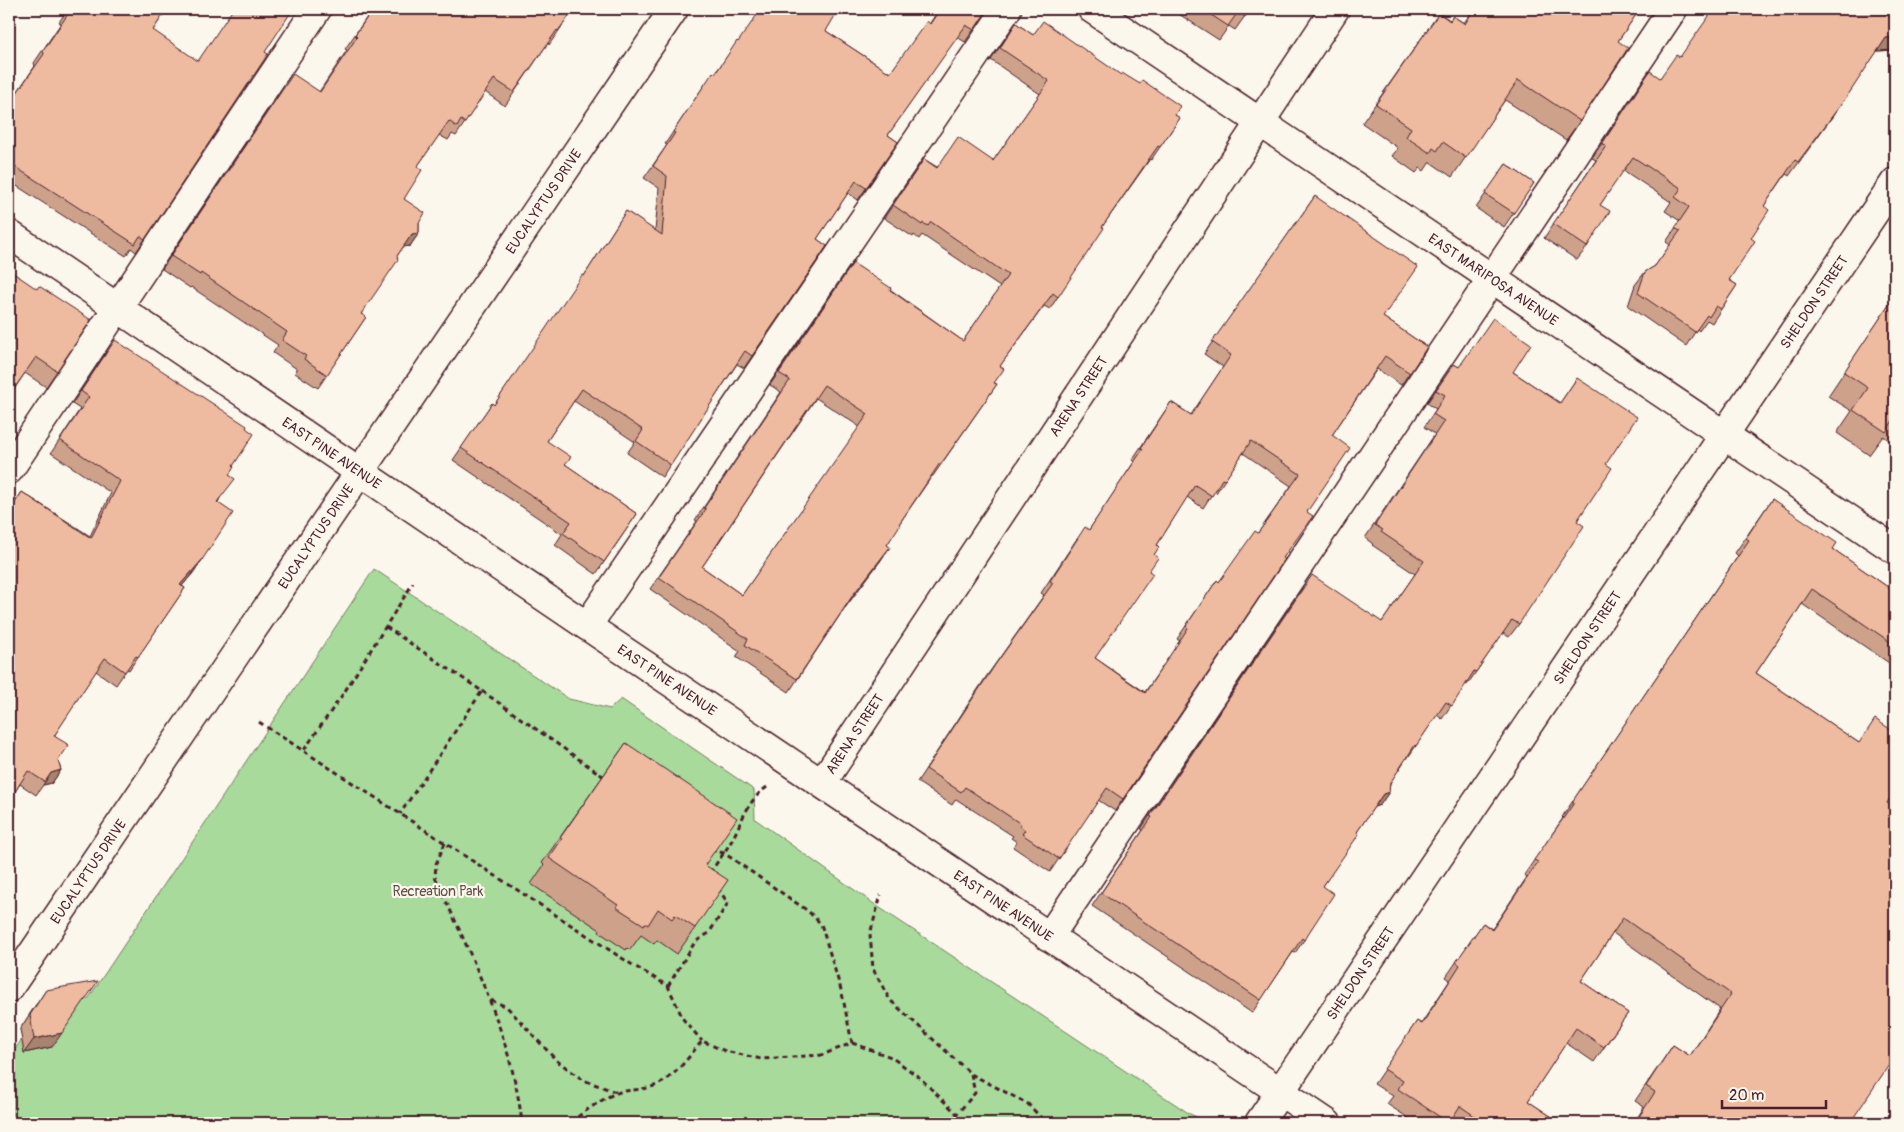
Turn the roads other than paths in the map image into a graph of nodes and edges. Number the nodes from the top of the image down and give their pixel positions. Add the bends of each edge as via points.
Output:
1 (317, 9) edge
2 (674, 9) edge
3 (1007, 9) edge
4 (1092, 9) edge
5 (1335, 9) edge
6 (1673, 9) edge
7 (1260, 122) junction
8 (1895, 182) edge
9 (9, 234) edge
10 (1491, 278) junction
11 (117, 307) junction
12 (1725, 435) junction
13 (9, 470) edge
14 (360, 471) junction
15 (1895, 550) edge
16 (587, 626) junction
17 (822, 783) junction
18 (1049, 937) junction
19 (9, 988) edge
20 (1281, 1093) junction
21 (1259, 1123) edge
22 (1327, 1123) edge

1 - 11 street
2 - 14 street, EUCALYPTUS DRIVE
3 - 16 street
4 - 7 street, EAST MARIPOSA AVENUE
5 - 7 street, ARENA STREET
6 - 10 street
7 - 10 street, EAST MARIPOSA AVENUE
7 - 17 street, ARENA STREET
8 - 12 street, SHELDON STREET
9 - 11 street, EAST PINE AVENUE
10 - 12 street, EAST MARIPOSA AVENUE
10 - 18 street
11 - 13 street
11 - 14 street, EAST PINE AVENUE
12 - 15 street, EAST MARIPOSA AVENUE
12 - 20 street, SHELDON STREET
14 - 16 street, EAST PINE AVENUE
14 - 19 street, EUCALYPTUS DRIVE
16 - 17 street, EAST PINE AVENUE
17 - 18 street, EAST PINE AVENUE
18 - 20 street, EAST PINE AVENUE
20 - 21 street, SHELDON STREET
20 - 22 street, EAST PINE AVENUE

